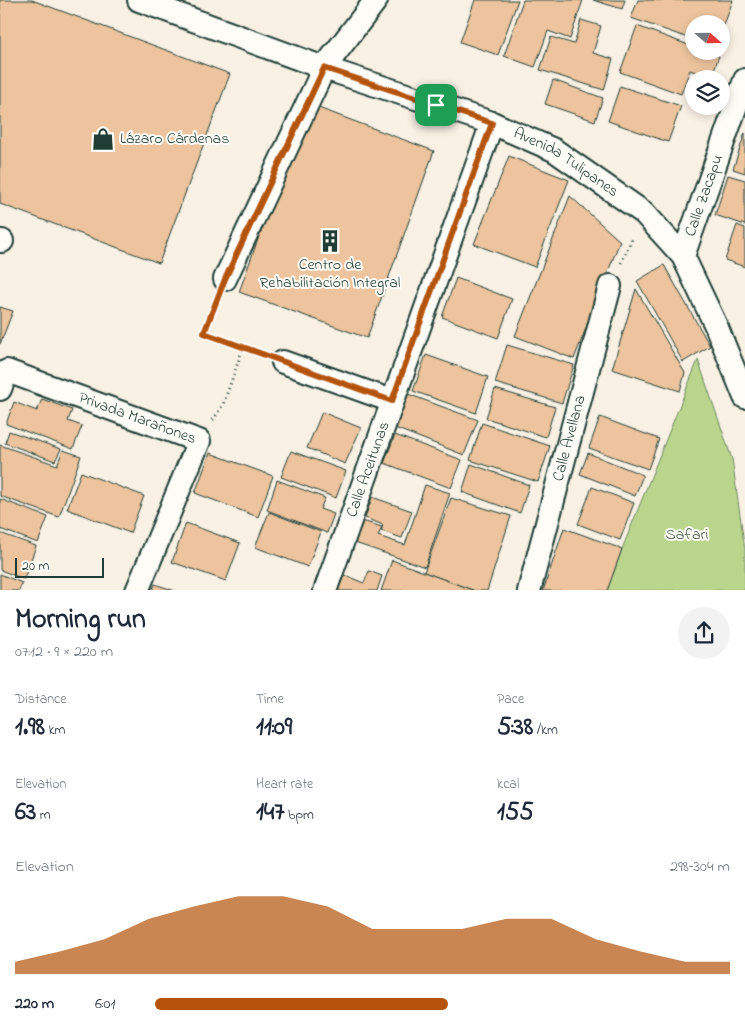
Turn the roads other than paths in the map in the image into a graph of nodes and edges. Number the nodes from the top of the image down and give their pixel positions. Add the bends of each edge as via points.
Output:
1 (139, 0) edge
2 (376, 0) edge
3 (324, 68) junction
4 (745, 80) edge
5 (492, 123) junction
6 (683, 256) junction
7 (225, 279) road end
8 (610, 286) road end
9 (283, 362) road end
10 (3, 380) edge
11 (745, 397) edge
12 (392, 401) junction
13 (137, 590) edge
14 (325, 590) edge
15 (529, 590) edge

1 - 3 street, Avenida Tulipanes
2 - 3 street
3 - 5 street, Avenida Tulipanes
3 - 7 street
4 - 6 street, Calle Zacapu
5 - 6 street, Avenida Tulipanes via 554,150 644,213
5 - 12 street, Calle Aceitunas
6 - 11 street, Avenida Tulipanes
8 - 15 street, Calle Avellana
9 - 12 street
10 - 13 street, Privada Marañones via 199,441
12 - 14 street, Calle Aceitunas

